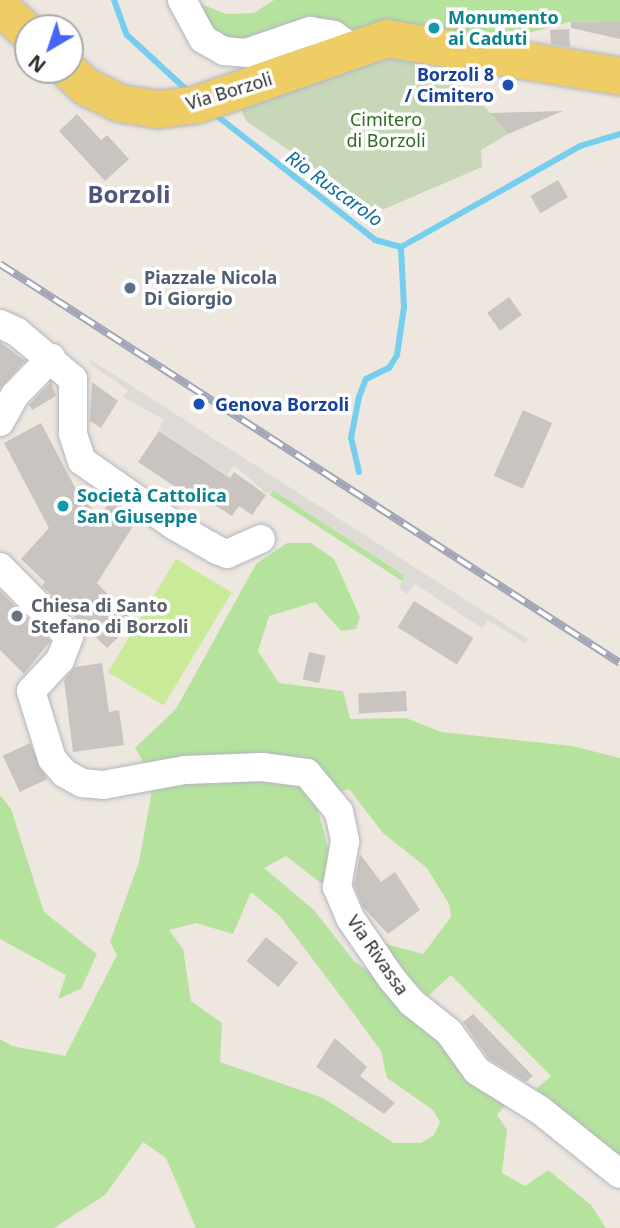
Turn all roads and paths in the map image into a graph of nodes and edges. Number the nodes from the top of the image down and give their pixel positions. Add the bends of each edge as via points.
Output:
1 (182, 0) edge
2 (0, 7) edge
3 (14, 20) edge
4 (355, 50) junction
5 (620, 76) edge
6 (83, 84) edge
7 (0, 324) edge
8 (51, 358) junction
9 (0, 422) edge
10 (261, 539) dead end
11 (0, 567) edge
12 (620, 1174) edge

1 - 4 street, Via Borzoli via 203,39 224,51 246,53 310,31 334,35
2 - 3 main road
4 - 5 main road, Via Borzoli via 386,38
4 - 6 main road, Via Borzoli via 206,101 158,109 120,103
7 - 8 street
8 - 9 street via 15,395
8 - 10 street via 73,379 73,434 82,461 174,526 217,550 227,554
11 - 12 street, Via Rivassa via 69,637 60,660 31,691 43,735 64,773 82,783 103,786 185,770 287,768 307,773 340,811 345,841 337,887 350,918 392,979 411,1002 449,1032 477,1071 540,1110

